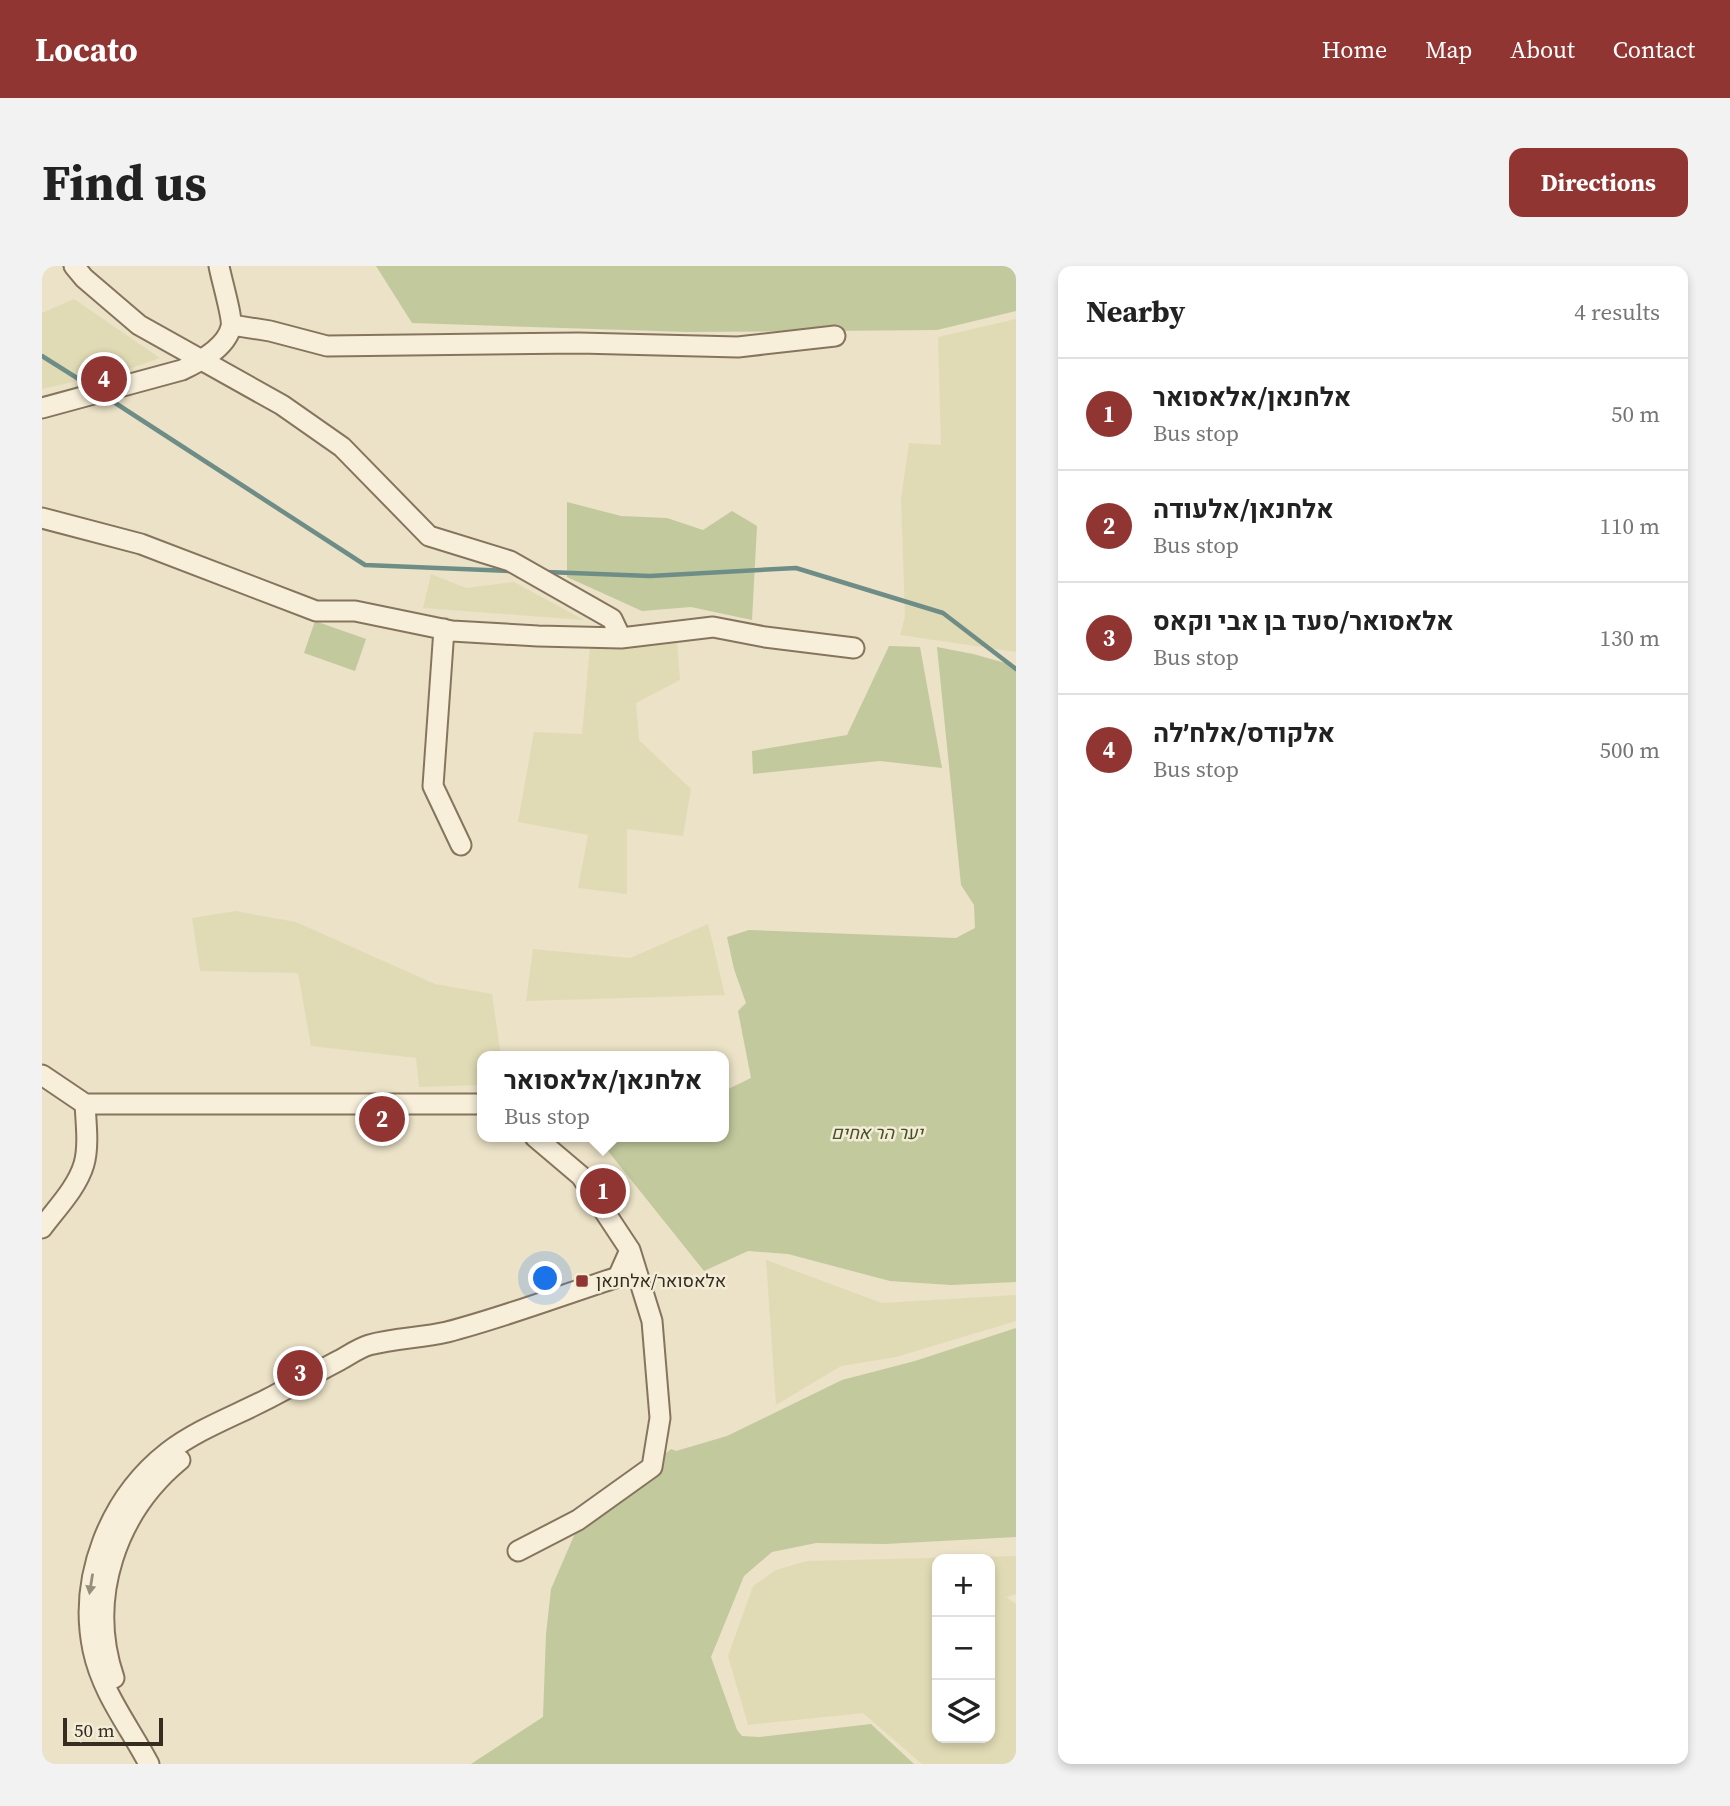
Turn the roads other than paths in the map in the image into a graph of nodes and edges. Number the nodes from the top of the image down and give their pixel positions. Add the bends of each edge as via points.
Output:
1 (74, 266) edge
2 (219, 266) edge
3 (232, 325) junction
4 (835, 335) dead end
5 (201, 361) junction
6 (42, 408) edge
7 (42, 518) edge
8 (443, 629) junction
9 (621, 638) junction
10 (854, 648) dead end
11 (461, 845) dead end
12 (42, 1075) edge
13 (85, 1104) junction
14 (477, 1104) edge
15 (541, 1142) edge
16 (42, 1228) edge
17 (630, 1250) junction
18 (242, 1413) junction
19 (518, 1551) dead end
20 (149, 1764) edge
21 (162, 1764) edge

1 - 5 street via 139,325
2 - 3 street
3 - 4 street via 327,346 737,346
3 - 5 street via 225,340
5 - 6 street
5 - 9 street via 282,405 342,447 429,536 510,561 612,620
7 - 8 street via 141,544 316,611 355,611
8 - 9 street
8 - 11 street via 433,786
9 - 10 street via 713,627
12 - 13 street
13 - 14 street
13 - 16 street via 84,1164 76,1183
15 - 17 street via 581,1176
17 - 18 street via 618,1277 446,1332 367,1346
17 - 19 street via 652,1321 660,1418 652,1467 578,1520
18 -> 20 street via 168,1452 144,1475 123,1501 95,1563 89,1592 98,1670
18 - 21 street via 168,1469 139,1503 118,1539 110,1567 105,1599 108,1657 114,1677

